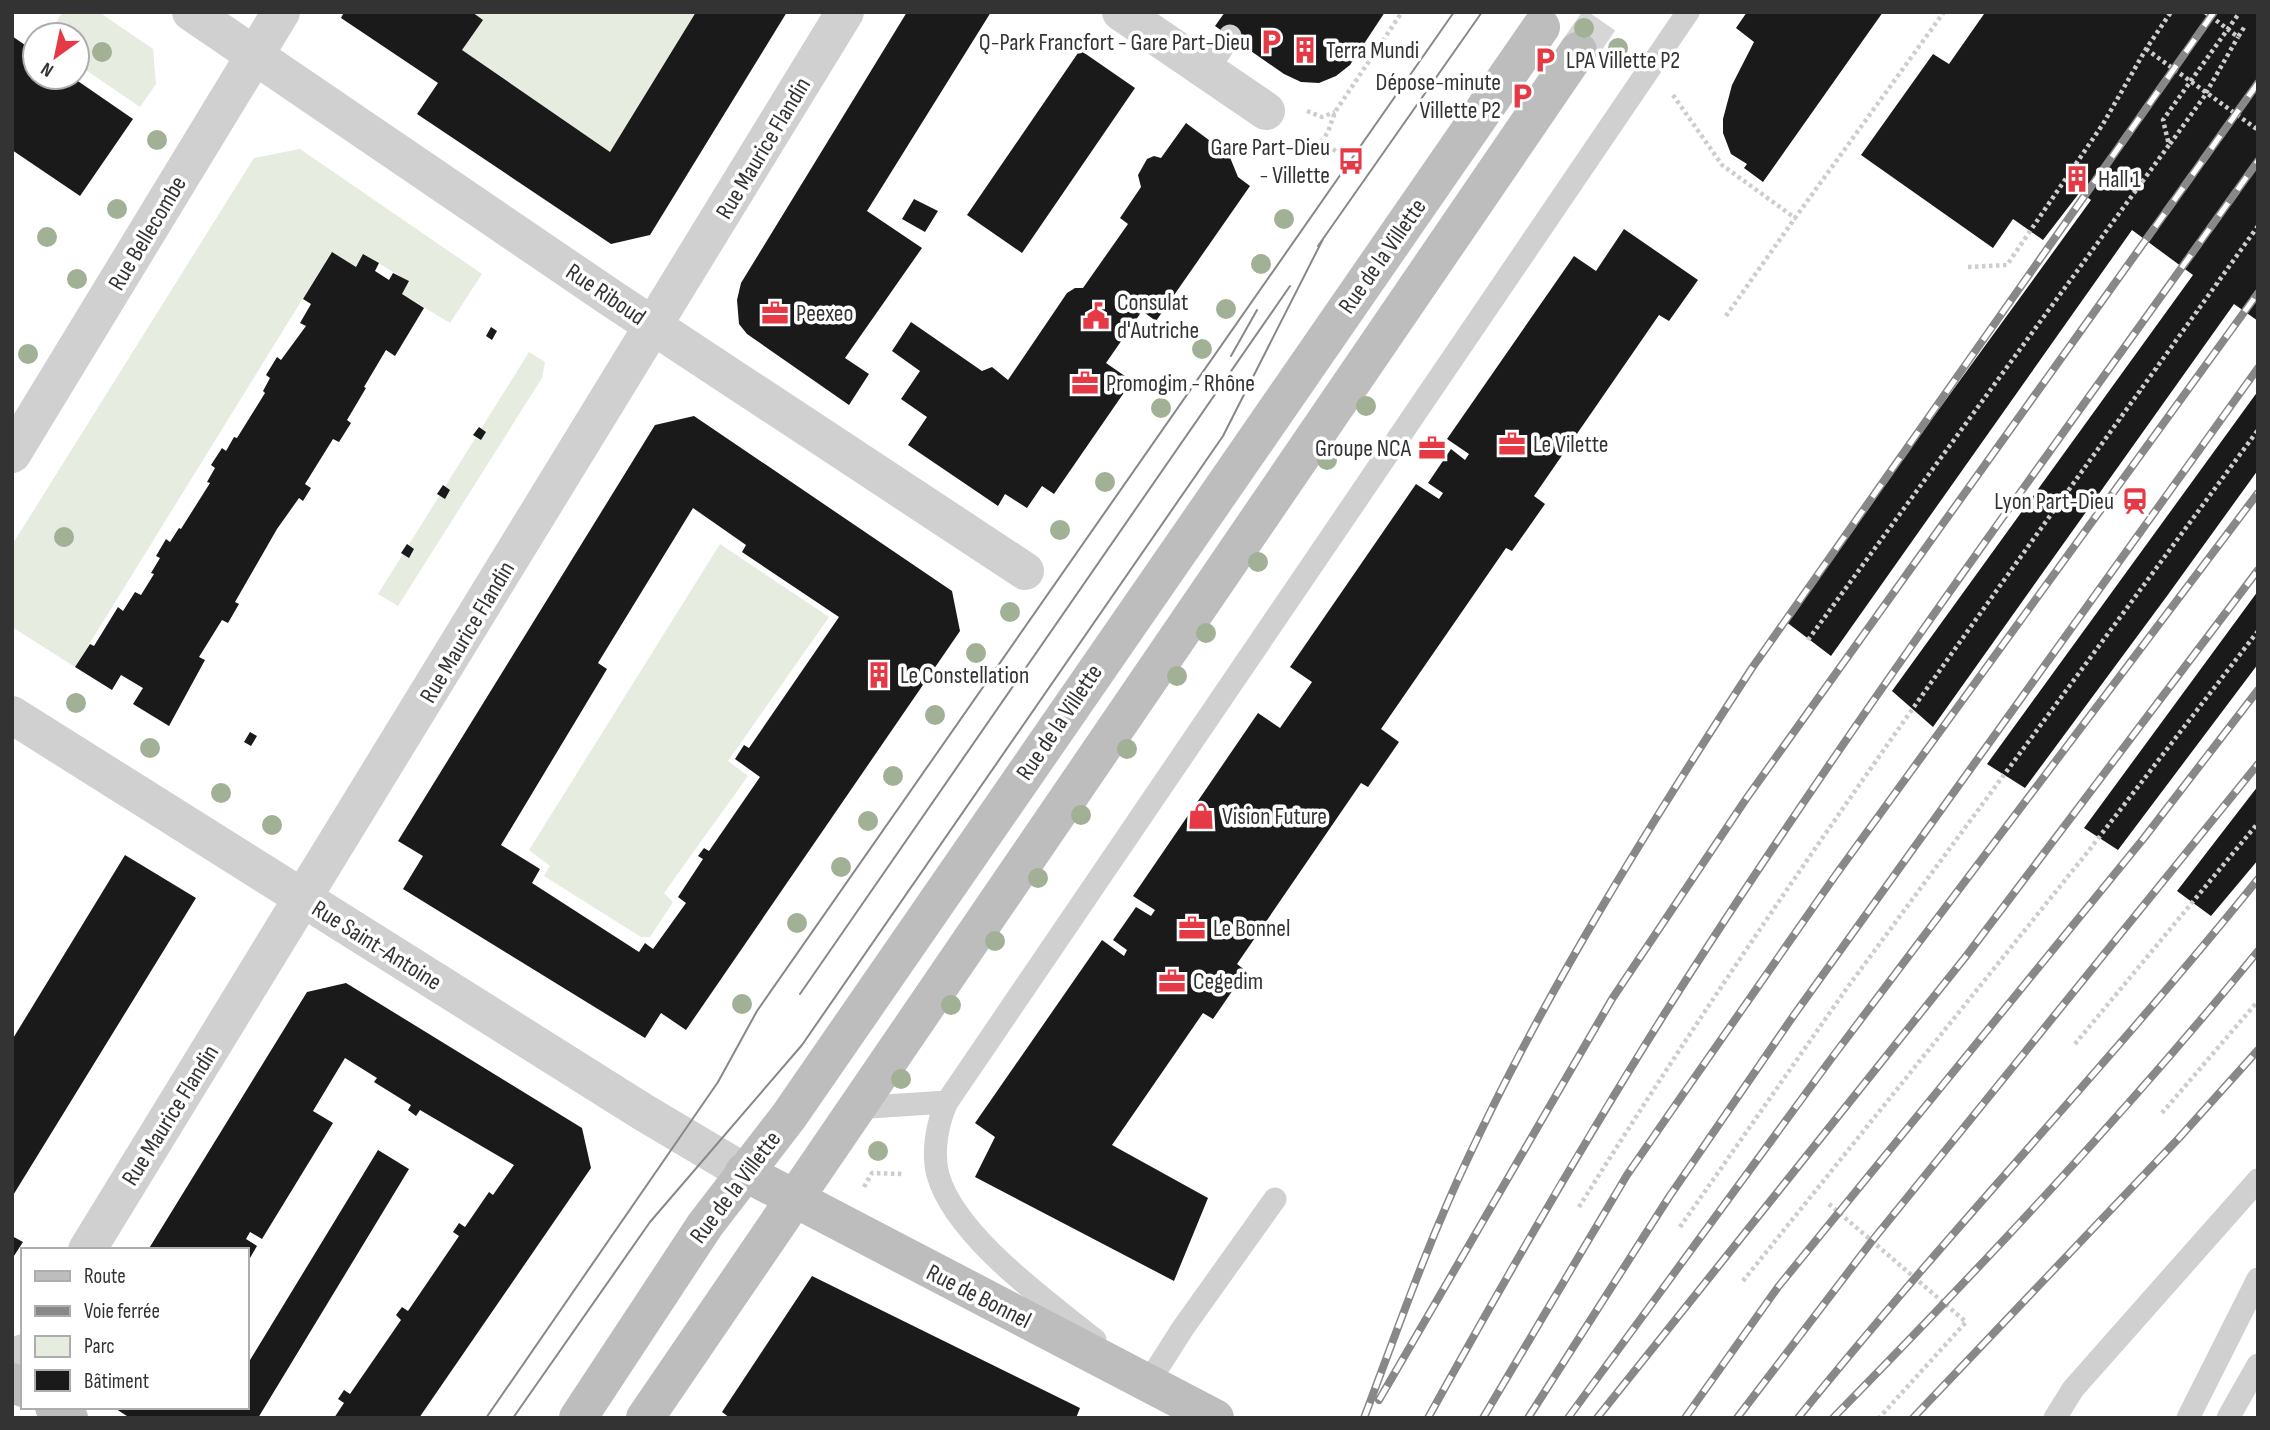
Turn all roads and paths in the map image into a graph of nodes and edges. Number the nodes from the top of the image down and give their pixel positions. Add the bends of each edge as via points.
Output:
1 (191, 12) edge
2 (281, 12) edge
3 (845, 12) edge
4 (1121, 12) edge
5 (1402, 12) edge
6 (1688, 12) edge
7 (1944, 12) edge
8 (2171, 12) edge
9 (2205, 12) edge
10 (2240, 12) edge
11 (2245, 26) dead end
12 (1541, 27) dead end
13 (1230, 36) dead end
14 (2238, 37) junction
15 (2146, 49) junction
16 (1578, 51) tunnel mouth
17 (255, 56) junction
18 (1651, 67) junction
19 (1207, 71) junction
20 (2206, 93) junction
21 (1266, 111) dead end
22 (1335, 112) dead end
23 (2258, 130) edge
24 (2169, 145) junction
25 (1333, 149) dead end
26 (1344, 157) dead end
27 (1796, 218) junction
28 (2258, 226) edge
29 (1968, 267) dead end
30 (1726, 316) dead end
31 (654, 326) junction
32 (2258, 430) edge
33 (12, 454) edge
34 (1025, 571) dead end
35 (2258, 631) edge
36 (1808, 640) dead end
37 (12, 715) edge
38 (2258, 823) edge
39 (303, 898) junction
40 (2258, 1001) edge
41 (2075, 1044) dead end
42 (947, 1102) junction
43 (854, 1108) junction
44 (2162, 1113) dead end
45 (744, 1172) junction
46 (906, 1174) dead end
47 (2258, 1180) edge
48 (859, 1196) dead end
49 (1275, 1199) dead end
50 (792, 1200) junction
51 (1829, 1204) dead end
52 (1579, 1208) dead end
53 (1680, 1227) dead end
54 (88, 1248) edge
55 (2258, 1279) edge
56 (1743, 1281) dead end
57 (2258, 1365) edge
58 (1148, 1383) junction
59 (578, 1418) edge
60 (645, 1418) edge
61 (1216, 1418) edge
62 (1879, 1418) edge
63 (2055, 1418) edge
64 (2188, 1418) edge
65 (2228, 1418) edge

1 - 17 street, Rue Riboud
2 - 17 street, Rue Bellecombe
3 - 31 street, Rue Maurice Flandin
4 - 19 street
5 - 22 path
6 - 18 lane
7 - 27 path
8 - 15 path
9 - 14 path
10 - 24 path via 2163,120
11 - 14 path
12 - 45 main road, Rue de la Villette via 789,1116
13 - 19 lane
14 - 20 path
15 - 20 path
15 - 29 path via 2103,124 2007,265
16 - 43 main road, Rue de la Villette
17 - 31 street, Rue Riboud
17 - 33 street, Rue Bellecombe
18 - 27 path via 1722,165
18 - 42 lane
19 - 21 street
20 - 23 path
20 - 24 path
24 - 36 path
25 - 26 path
27 - 30 path
28 - 52 path via 1840,811 1678,1048
31 - 34 street, Rue Riboud
31 - 39 street, Rue Maurice Flandin
32 - 53 path via 1847,988
35 - 56 path via 2090,849
37 - 39 street, Rue Saint-Antoine
38 - 41 path
39 - 45 street, Rue Saint-Antoine
39 - 54 street, Rue Maurice Flandin
40 - 44 path
42 - 43 lane
42 - 58 lane via 937,1128 937,1174 952,1207 1007,1268
43 - 50 main road, Rue de la Villette
45 - 50 main road, Rue de Bonnel
45 - 59 main road, Rue de la Villette
46 - 48 path via 872,1172
47 - 63 lane via 2081,1380
49 - 58 lane
50 - 58 main road, Rue de Bonnel
50 - 60 main road, Rue de la Villette
51 - 62 path via 1966,1322
55 - 64 lane
57 - 65 lane
58 - 61 main road, Rue de Bonnel

